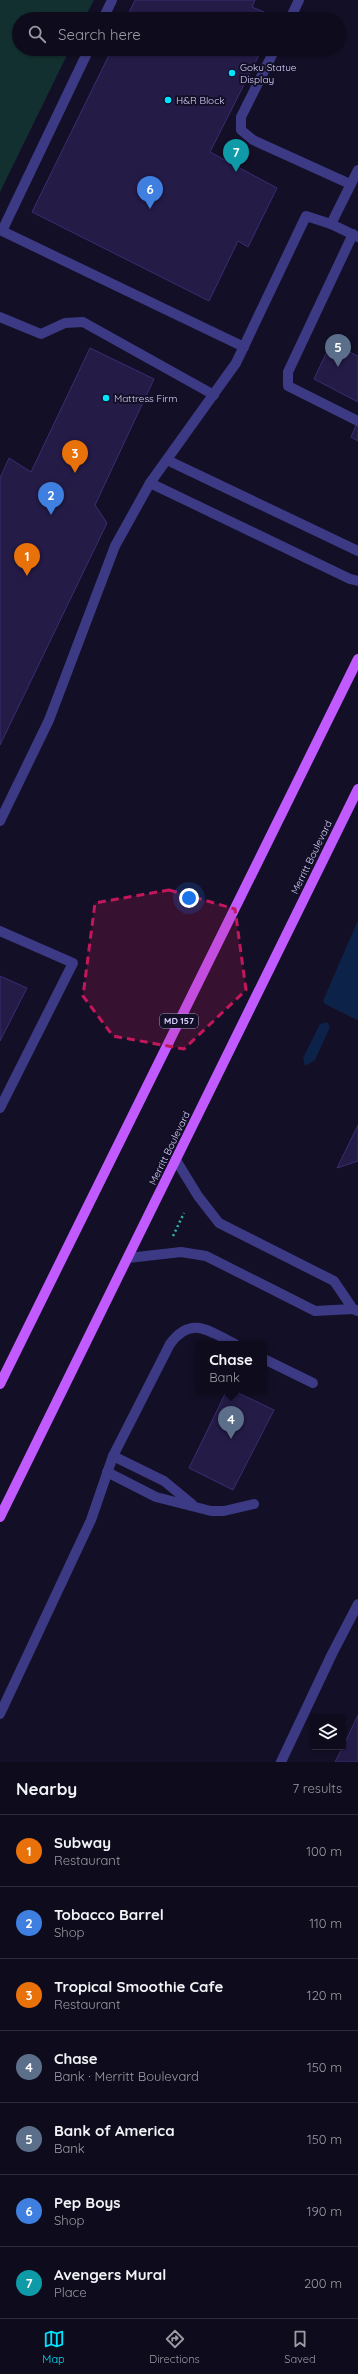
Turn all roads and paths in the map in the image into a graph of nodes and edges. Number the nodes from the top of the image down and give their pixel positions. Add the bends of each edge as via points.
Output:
1 (112, 0) edge
2 (299, 0) edge
3 (106, 12) edge
4 (293, 12) edge
5 (86, 56) edge
6 (272, 56) edge
7 (358, 170) edge
8 (350, 184) junction
9 (331, 224) junction
10 (355, 236) edge
11 (0, 317) edge
12 (244, 347) junction
13 (214, 395) junction
14 (358, 421) edge
15 (167, 460) junction
16 (150, 483) junction
17 (358, 551) edge
18 (358, 580) edge
19 (358, 659) edge
20 (358, 789) edge
21 (0, 821) edge
22 (0, 931) edge
23 (0, 1108) edge
24 (176, 1160) junction
25 (184, 1213) dead end
26 (172, 1238) dead end
27 (128, 1258) junction
28 (358, 1299) edge
29 (356, 1310) edge
30 (228, 1341) edge
31 (267, 1360) edge
32 (313, 1383) dead end
33 (0, 1384) edge
34 (113, 1456) junction
35 (107, 1472) junction
36 (254, 1504) dead end
37 (194, 1505) junction
38 (0, 1517) edge
39 (358, 1604) edge
40 (0, 1714) edge
41 (281, 1762) edge

1 - 3 lane
2 - 4 lane
5 - 12 lane via 2,231
6 - 8 lane via 241,117 241,130 253,140
7 - 8 lane
8 - 9 lane
9 - 10 lane
9 - 12 lane via 306,216
10 - 14 lane via 288,372 288,386
11 - 13 lane via 41,334 65,323 83,322
12 - 13 lane
13 - 15 lane
15 - 16 lane
15 - 17 lane
16 - 18 lane via 350,579
16 - 21 lane via 115,546 49,720
19 - 33 main road, MD 157
20 - 24 main road, Merritt Boulevard
22 - 23 lane via 73,963
24 - 27 main road, Merritt Boulevard
24 - 29 lane via 202,1202 219,1223 334,1281
25 - 26 path
27 - 29 lane via 182,1252 206,1256 315,1311
27 - 38 main road, Merritt Boulevard
28 - 29 lane
30 - 34 lane via 200,1328 184,1330 176,1336
31 - 32 lane
34 - 35 lane
34 - 37 lane via 164,1481
35 - 37 lane via 156,1497
35 - 40 lane via 91,1520
36 - 37 lane via 224,1511 211,1511
39 - 41 lane

